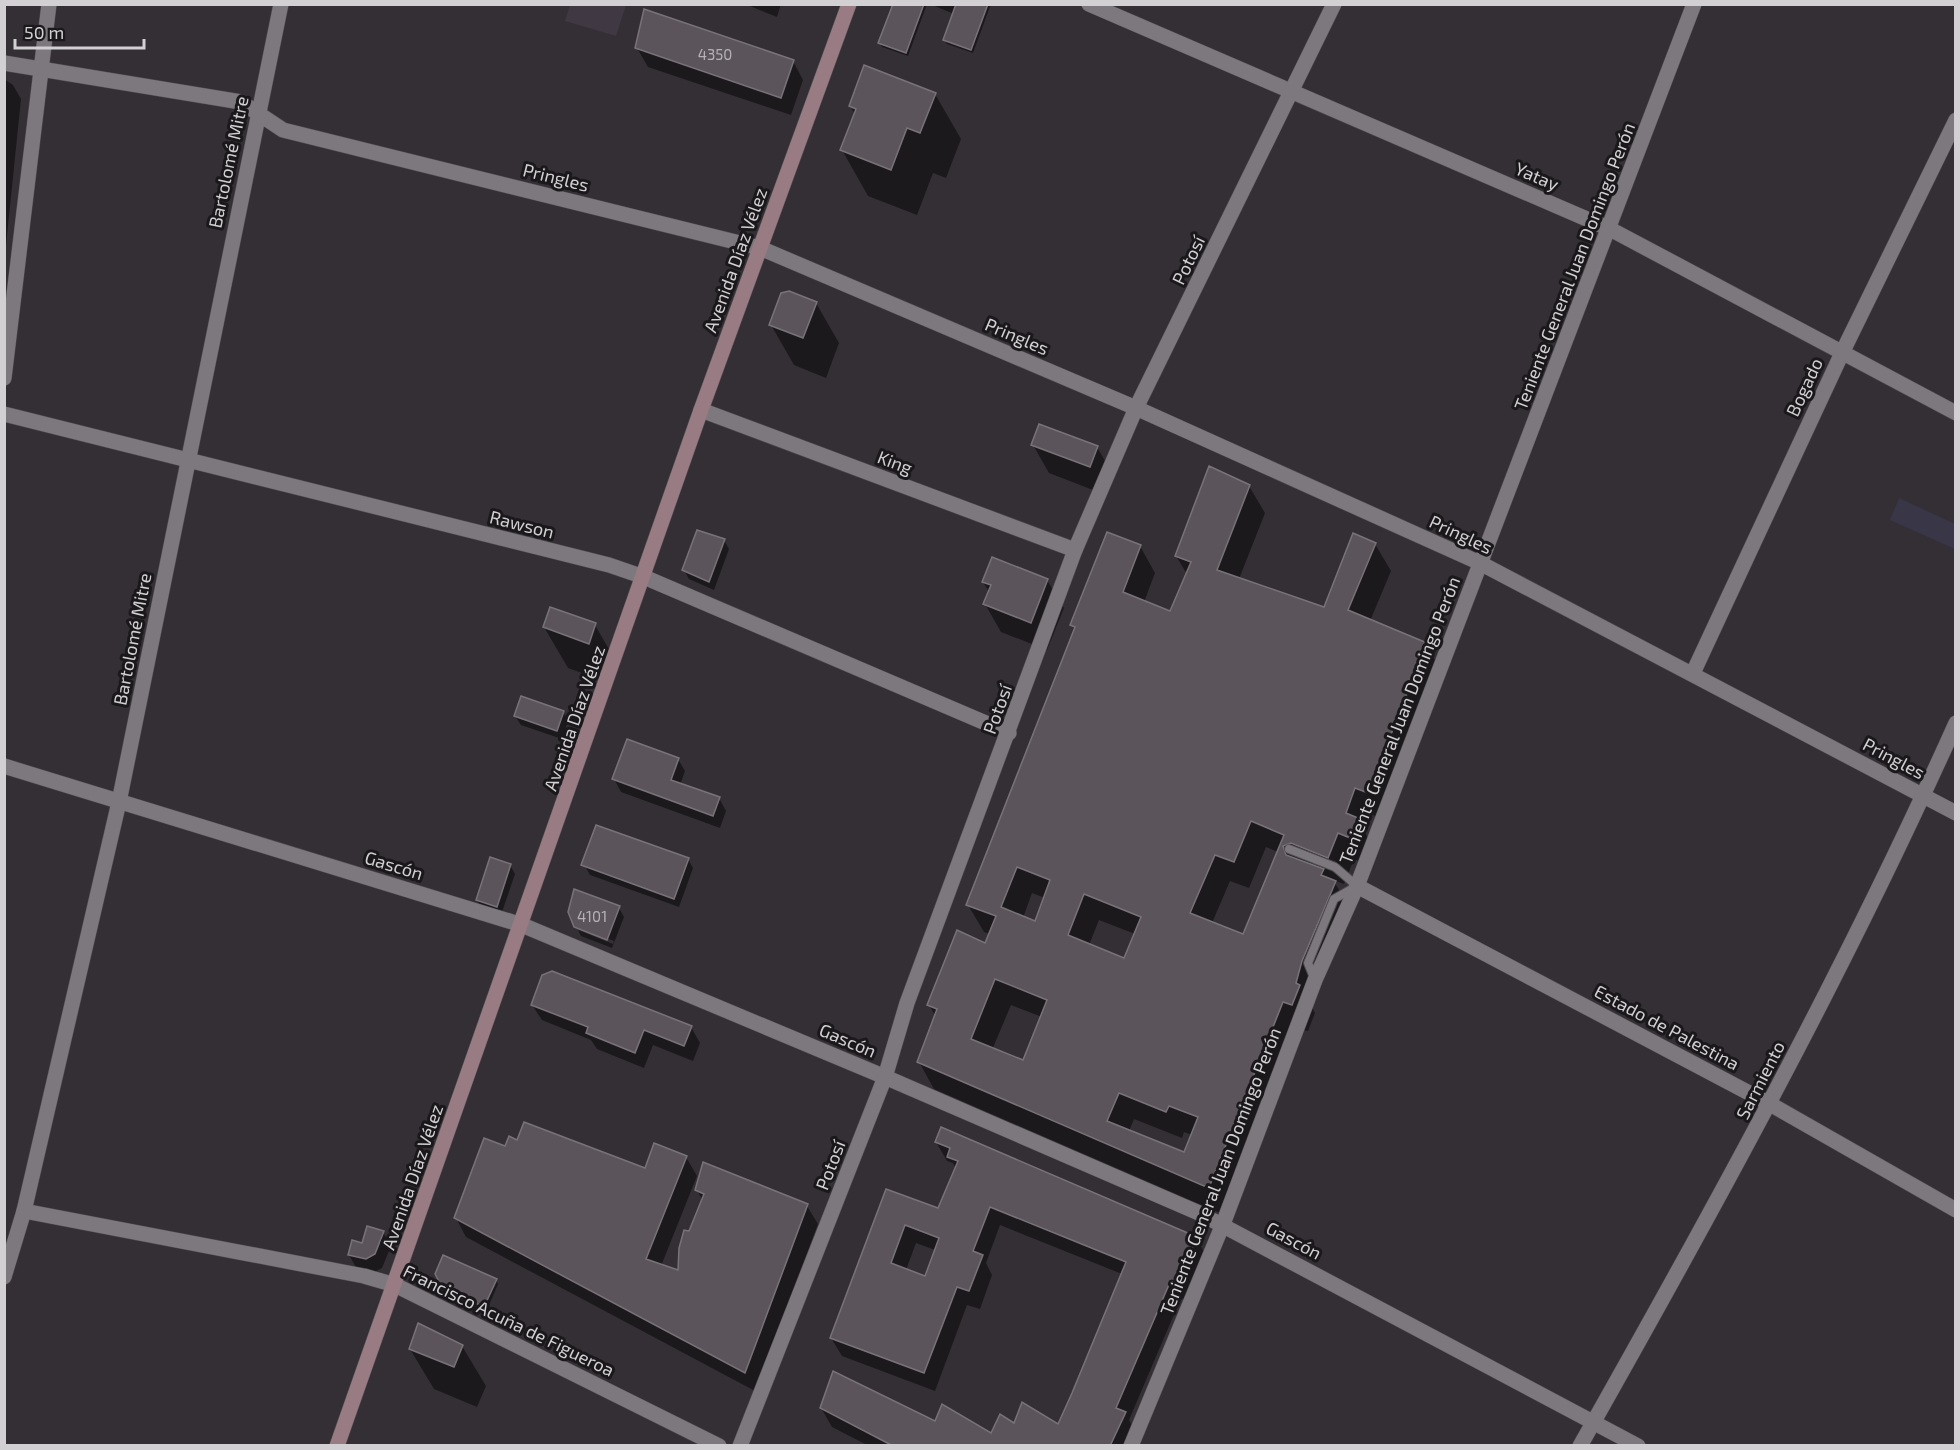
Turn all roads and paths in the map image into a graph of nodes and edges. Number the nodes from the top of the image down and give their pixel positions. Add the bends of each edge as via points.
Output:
1 (49, 4) edge
2 (281, 4) edge
3 (849, 4) edge
4 (1089, 4) edge
5 (1334, 4) edge
6 (1694, 4) edge
7 (4, 63) edge
8 (42, 69) junction
9 (1293, 91) junction
10 (258, 113) junction
11 (1956, 120) edge
12 (1610, 229) junction
13 (760, 248) junction
14 (1842, 353) junction
15 (4, 378) edge
16 (1137, 408) junction
17 (701, 410) junction
18 (1956, 413) edge
19 (4, 414) edge
20 (187, 461) junction
21 (1075, 550) junction
22 (1480, 563) junction
23 (644, 577) junction
24 (1693, 673) junction
25 (1956, 723) edge
26 (1009, 733) junction
27 (4, 766) edge
28 (1923, 796) junction
29 (119, 802) junction
30 (1956, 813) edge
31 (1289, 849) dead end
32 (1357, 886) junction
33 (522, 925) junction
34 (885, 1077) junction
35 (1770, 1104) junction
36 (1956, 1210) edge
37 (24, 1211) junction
38 (1222, 1224) junction
39 (4, 1277) edge
40 (395, 1285) junction
41 (1594, 1420) junction
42 (338, 1446) edge
43 (719, 1446) edge
44 (740, 1446) edge
45 (1131, 1446) edge
46 (1580, 1446) edge
47 (1638, 1446) edge

1 - 8 street
2 - 10 street, Bartolomé Mitre
3 - 13 main road, Avenida Díaz Vélez
4 - 9 street, Yatay
5 - 9 street, Potosí
6 - 12 street, Teniente General Juan Domingo Perón
7 - 8 street, Pringles
8 - 10 street, Pringles via 241,102
8 - 15 street
9 - 12 street, Yatay
9 - 16 street, Potosí
10 - 13 street, Pringles via 283,130
10 - 20 street, Bartolomé Mitre
11 - 14 street, Bogado
12 - 14 street, Yatay
12 - 22 street, Teniente General Juan Domingo Perón
13 - 16 street, Pringles
13 - 17 main road, Avenida Díaz Vélez
14 - 18 street, Yatay
14 - 24 street, Bogado
16 - 21 street, Potosí
16 - 22 street, Pringles
17 - 21 street, King
17 - 23 main road, Avenida Díaz Vélez
19 - 20 street, Rawson
20 - 23 street, Rawson via 609,565
20 - 29 street, Bartolomé Mitre
21 - 26 street, Potosí
22 - 24 street, Pringles
22 - 32 street, Teniente General Juan Domingo Perón
23 - 26 street, Rawson
23 - 33 main road, Avenida Díaz Vélez
24 - 28 street, Pringles
25 - 28 street, Sarmiento
26 - 34 street, Potosí via 907,1003
27 - 29 street, Gascón
28 - 30 street, Pringles
28 - 35 street, Sarmiento
29 - 33 street, Gascón
29 - 37 street, Bartolomé Mitre
31 - 32 lane via 1335,867
32 - 35 street, Estado de Palestina
32 - 38 street, Teniente General Juan Domingo Perón via 1315,980
33 - 34 street, Gascón
33 - 40 main road, Avenida Díaz Vélez
34 - 38 street, Gascón
34 - 44 street, Potosí
35 - 36 street, Estado de Palestina
35 - 41 street, Sarmiento
37 - 39 street, Bartolomé Mitre
37 - 40 street, Francisco Acuña de Figueroa
38 - 41 street, Gascón
38 - 45 street, Teniente General Juan Domingo Perón
40 - 42 main road, Avenida Díaz Vélez
40 - 43 street, Francisco Acuña de Figueroa
41 - 46 street, Sarmiento
41 - 47 street, Gascón

